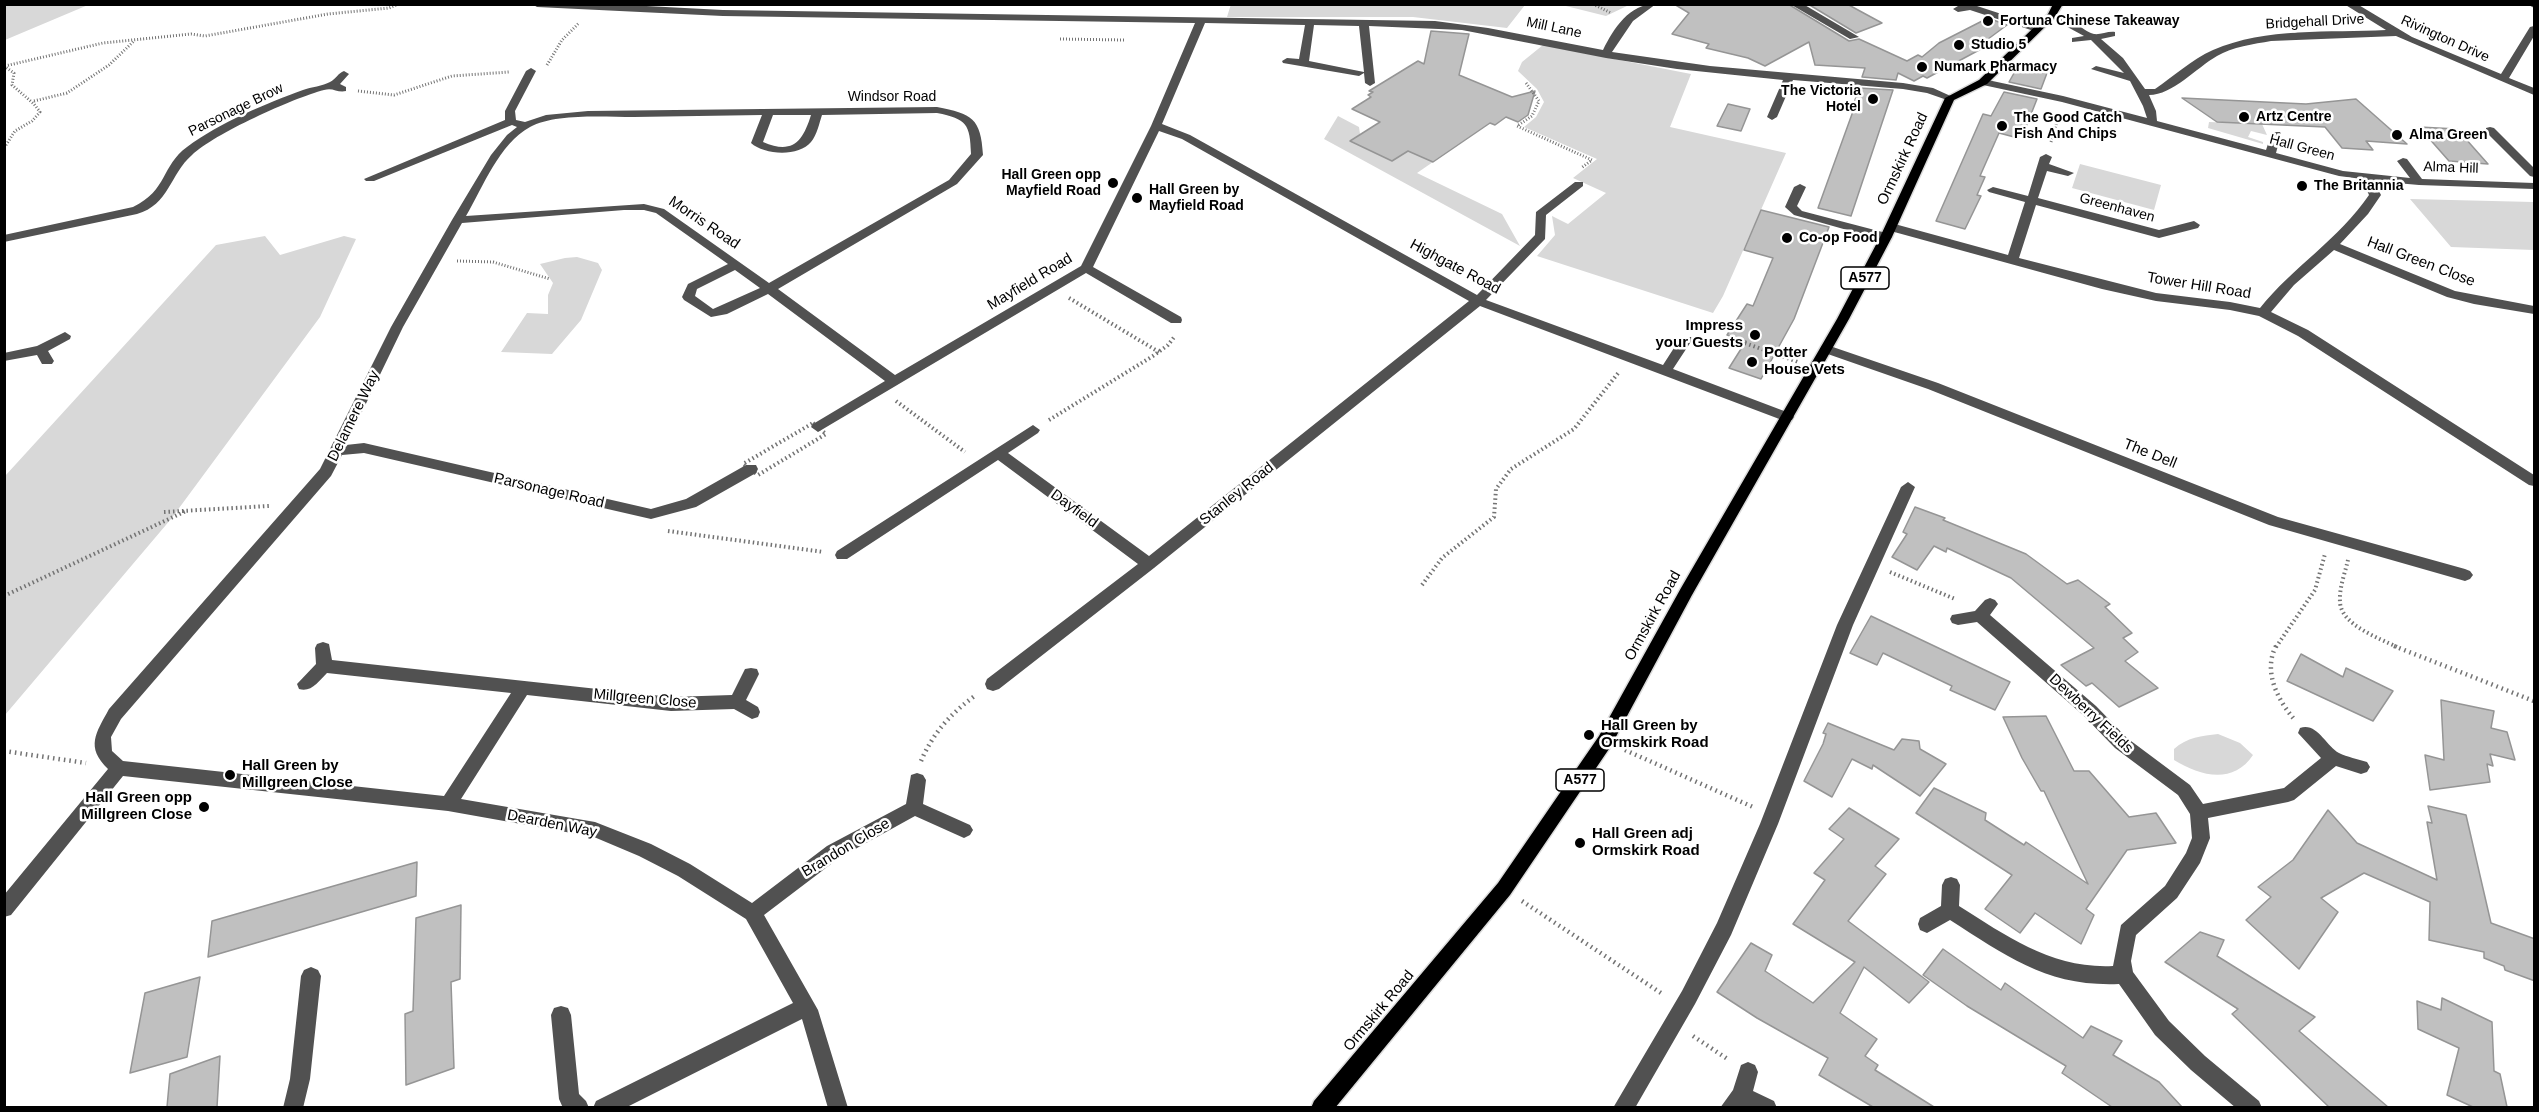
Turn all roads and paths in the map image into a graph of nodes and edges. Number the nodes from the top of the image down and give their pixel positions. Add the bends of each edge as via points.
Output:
1 (399, 4) edge
2 (537, 4) edge
3 (1651, 4) edge
4 (1795, 4) edge
5 (2058, 4) edge
6 (2349, 4) edge
7 (1958, 9) dead end
8 (2052, 15) junction
9 (1202, 20) junction
10 (1310, 22) junction
11 (1364, 22) junction
12 (580, 23) dead end
13 (2037, 29) junction
14 (2535, 29) edge
15 (2396, 33) junction
16 (2111, 34) dead end
17 (1854, 37) dead end
18 (2092, 38) junction
19 (1060, 39) dead end
20 (1124, 40) dead end
21 (2076, 40) dead end
22 (134, 41) junction
23 (1606, 55) junction
24 (1287, 61) dead end
25 (1304, 63) junction
26 (5, 66) edge
27 (2096, 69) dead end
28 (531, 71) junction
29 (1359, 73) dead end
30 (344, 74) dead end
31 (1789, 77) junction
32 (2134, 79) junction
33 (2503, 79) junction
34 (1526, 82) dead end
35 (1983, 82) junction
36 (1370, 83) dead end
37 (338, 87) junction
38 (2142, 92) junction
39 (2535, 92) edge
40 (1950, 98) junction
41 (2063, 99) junction
42 (34, 101) junction
43 (817, 112) junction
44 (768, 113) junction
45 (1772, 117) dead end
46 (511, 122) junction
47 (2152, 122) junction
48 (526, 125) junction
49 (1156, 126) junction
50 (2490, 130) dead end
51 (2276, 134) dead end
52 (4, 148) edge
53 (2270, 155) junction
54 (2403, 161) dead end
55 (2045, 162) junction
56 (2068, 173) dead end
57 (2535, 174) edge
58 (1577, 178) joint
59 (2367, 178) junction
60 (370, 179) dead end
61 (2419, 182) junction
62 (2535, 186) edge
63 (1800, 187) dead end
64 (1993, 190) dead end
65 (2032, 201) junction
66 (458, 220) junction
67 (2194, 225) dead end
68 (1889, 232) junction
69 (4, 239) edge
70 (2333, 244) junction
71 (2012, 261) junction
72 (433, 264) junction
73 (736, 265) junction
74 (1086, 268) junction
75 (550, 279) dead end
76 (1054, 288) junction
77 (768, 289) junction
78 (1478, 301) junction
79 (2535, 310) edge
80 (2263, 313) junction
81 (1176, 320) joint
82 (65, 336) dead end
83 (1686, 340) dead end
84 (1745, 343) dead end
85 (1827, 349) junction
86 (1159, 352) junction
87 (4, 357) edge
88 (1628, 359) junction
89 (1816, 368) junction
90 (1665, 372) junction
91 (895, 382) junction
92 (881, 389) junction
93 (1787, 417) junction
94 (818, 428) junction
95 (1033, 430) joint
96 (339, 450) junction
97 (999, 453) junction
98 (982, 465) junction
99 (751, 470) junction
100 (2535, 481) edge
101 (1908, 487) dead end
102 (299, 504) junction
103 (186, 511) junction
104 (164, 512) dead end
105 (651, 514) junction
106 (2327, 537) junction
107 (2352, 544) junction
108 (842, 555) joint
109 (1149, 564) junction
110 (1870, 565) junction
111 (2465, 574) dead end
112 (1422, 585) dead end
113 (4, 596) edge
114 (1985, 610) junction
115 (1958, 619) dead end
116 (323, 648) dead end
117 (324, 666) junction
118 (751, 674) dead end
119 (305, 684) dead end
120 (993, 684) joint
121 (523, 688) junction
122 (2535, 700) edge
123 (737, 702) junction
124 (752, 712) dead end
125 (2306, 733) joint
126 (1605, 741) junction
127 (4, 751) edge
128 (2333, 758) junction
129 (2361, 767) dead end
130 (119, 768) junction
131 (917, 780) joint
132 (448, 804) junction
133 (914, 808) junction
134 (2199, 812) junction
135 (1772, 815) junction
136 (964, 830) dead end
137 (1951, 885) dead end
138 (1504, 890) junction
139 (4, 909) edge
140 (1950, 910) junction
141 (753, 913) junction
142 (1927, 924) dead end
143 (2124, 975) junction
144 (311, 976) dead end
145 (806, 1007) junction
146 (561, 1015) dead end
147 (1679, 1016) junction
148 (1748, 1072) joint
149 (1735, 1102) edge
150 (293, 1107) edge
151 (579, 1107) edge
152 (603, 1107) edge
153 (838, 1107) edge
154 (1321, 1107) edge
155 (1623, 1107) edge
156 (1767, 1107) edge
157 (2252, 1107) edge

1 - 22 path via 389,9 205,36
2 - 9 street, Mill Lane via 723,14
3 - 23 street via 1618,29
4 - 17 street
5 - 8 main road
6 - 15 street, Rivington Drive
7 - 13 street via 1971,7
8 - 13 main road
8 - 18 street
9 - 10 street, Mill Lane
9 - 49 street, Mayfield Road
10 - 11 street, Mill Lane
10 - 25 street
11 - 23 street, Mill Lane via 1486,30
11 - 36 street
12 - 28 path via 562,40 545,68
13 - 35 main road
14 - 33 street
15 - 33 street, Rivington Drive
15 - 38 street, Bridgehall Drive via 2252,41 2215,53 2157,92
16 - 18 street
18 - 21 street
18 - 32 street
19 - 20 path
22 - 26 path via 103,43
22 - 42 path via 109,65 66,93
23 - 31 street, Mill Lane
24 - 25 street
25 - 29 street
26 - 42 path via 14,73 12,85 18,93
27 - 32 street
28 - 37 path via 452,76 394,95
28 - 46 street via 510,111
30 - 37 street, Parsonage Brow
31 - 40 street, Mill Lane via 1903,86
31 - 45 street
32 - 38 street
33 - 39 street, Rivington Drive
34 - 58 path via 1539,101 1532,116 1517,126 1593,160
35 - 40 main road
35 - 41 street, Hall Green
37 - 69 street, Parsonage Brow via 316,88 192,148 175,163 162,195 153,204
38 - 47 street
40 - 68 main road, Ormskirk Road / A577
41 - 47 street, Hall Green
41 - 55 path
42 - 52 path via 40,112 32,122 15,131
43 - 44 street, Windsor Road
43 - 44 street via 807,141 782,148 757,143
43 - 77 street, Windsor Road via 937,110 964,115 976,129 977,155 953,182
44 - 48 street, Windsor Road via 588,114 546,118
46 - 48 street
46 - 60 street
47 - 53 street, Hall Green
48 - 66 street, Delamere Way via 495,157
49 - 74 street, Mayfield Road
49 - 78 street, Highgate Road via 1186,137
50 - 57 street
51 - 53 street
53 - 59 street, Hall Green
54 - 61 street
55 - 56 street, Greenhaven
55 - 65 street
58 - 78 street, Stanley Road via 1540,214 1541,236
59 - 61 street, Alma Hill
59 - 70 street via 2375,195 2358,220
61 - 62 street, Alma Hill
63 - 68 street, Tower Hill Road via 1791,207 1798,213
64 - 65 street, Greenhaven
65 - 67 street, Greenhaven via 2159,234
65 - 71 street
66 - 72 street, Delamere Way
66 - 73 street, Morris Road via 644,207 660,211
68 - 71 street, Tower Hill Road
68 - 85 main road, Ormskirk Road / A577
70 - 79 street, Hall Green Close via 2451,294
70 - 80 street via 2274,297
71 - 80 street, Tower Hill Road via 2156,297
72 - 75 path via 477,260
72 - 96 street, Delamere Way via 397,327
73 - 77 street, Morris Road
73 - 77 street, Windsor Road via 692,287 688,297 711,313
74 - 76 street, Mayfield Road
74 - 81 street
76 - 86 path
76 - 91 street, Mayfield Road
77 - 91 street, Morris Road via 816,320
78 - 88 street, Highgate Road
78 - 109 street, Stanley Road
80 - 100 street, Tower Hill Road via 2303,333
81 - 86 path via 1177,333
82 - 87 street via 44,355
83 - 90 street
84 - 89 path
85 - 89 main road, Ormskirk Road / A577
85 - 106 street, The Dell via 1944,390 2274,522
86 - 95 path
88 - 90 street, Highgate Road
88 - 112 path via 1574,429 1511,469 1496,489 1494,517 1442,558
89 - 93 main road, Ormskirk Road / A577
90 - 93 street, Highgate Road
91 - 92 street, Mayfield Road
92 - 94 street, Mayfield Road
92 - 98 path
93 - 126 main road, Ormskirk Road / A577
94 - 99 path via 826,434 758,475
94 - 99 path via 813,423 743,464
95 - 97 street
96 - 102 street, Delamere Way
96 - 105 street, Parsonage Road via 364,448
97 - 98 street
97 - 109 street, Dayfield
98 - 108 street
99 - 105 street, Parsonage Road via 704,498 673,511
101 - 110 street
102 - 103 path
102 - 130 street, Delamere Way via 115,714 103,745 104,754
103 - 104 path
103 - 113 path
105 - 108 path via 656,529
106 - 107 street, The Dell
106 - 125 path via 2315,591 2270,658 2274,686 2287,712
107 - 111 street, The Dell
107 - 122 path via 2340,606 2346,619 2401,649
109 - 120 street, Stanley Road
110 - 114 path
110 - 135 street
114 - 115 street
114 - 134 street, Dewberry Fields via 2121,743 2184,790
116 - 117 street
117 - 119 street
117 - 121 street, Millgreen Close
118 - 123 street
120 - 131 path via 955,709 935,732
121 - 123 street, Millgreen Close via 671,704
121 - 132 street
123 - 124 street
125 - 128 street
126 - 135 path
126 - 138 main road, Ormskirk Road / A577
127 - 130 path
128 - 129 street
128 - 134 street via 2288,795
130 - 132 street, Dearden Way
130 - 139 street
131 - 133 street
132 - 141 street, Dearden Way via 595,830 684,870
133 - 136 street
133 - 141 street, Brandon Close via 833,852
134 - 143 street via 2200,838 2194,857 2171,892 2128,932 2122,961
135 - 147 street via 1724,929
137 - 140 street
138 - 147 path
138 - 154 main road, Ormskirk Road / A577
140 - 142 street
140 - 143 street via 2044,964 2082,975
141 - 145 street, Dearden Way
143 - 157 street via 2162,1028
144 - 150 street via 300,1079
145 - 152 street
145 - 153 street, Dearden Way
146 - 151 street via 569,1099
147 - 148 path
147 - 155 street
148 - 149 street
149 - 156 street

